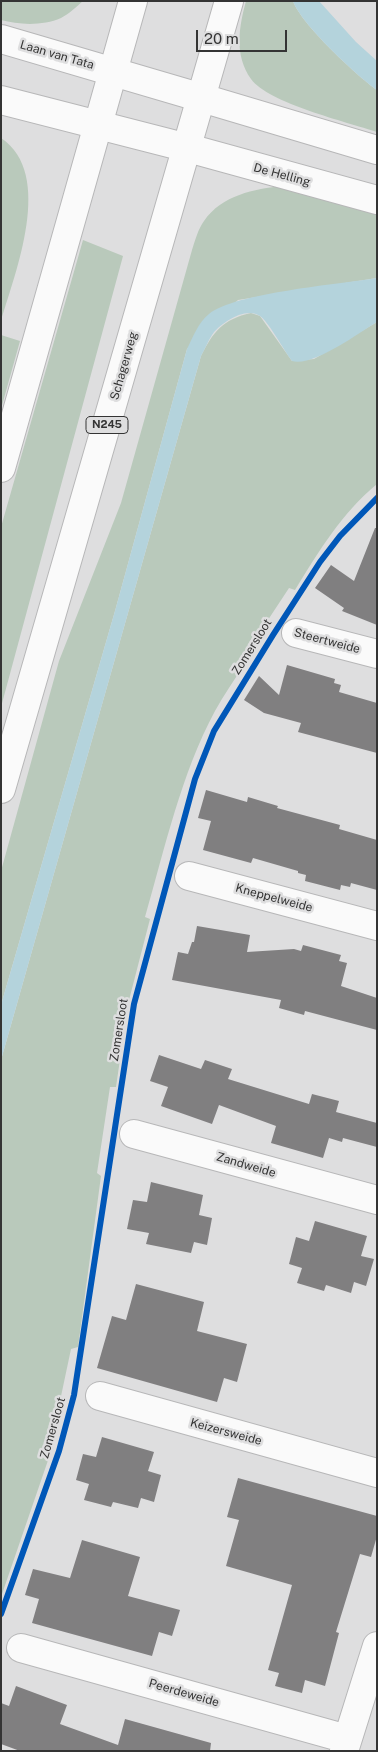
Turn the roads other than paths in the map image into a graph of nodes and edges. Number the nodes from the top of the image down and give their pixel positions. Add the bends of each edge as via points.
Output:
1 (133, 1) edge
2 (229, 1) edge
3 (1, 39) edge
4 (112, 71) junction
5 (202, 98) junction
6 (1, 100) edge
7 (98, 126) junction
8 (188, 148) junction
9 (377, 150) edge
10 (377, 200) edge
11 (1, 468) edge
12 (296, 633) dead end
13 (377, 654) edge
14 (1, 789) edge
15 (189, 876) dead end
16 (377, 926) edge
17 (134, 1134) dead end
18 (377, 1200) edge
19 (100, 1396) dead end
20 (377, 1473) edge
21 (377, 1646) edge
22 (21, 1648) dead end
23 (345, 1745) edge

1 - 4 street
2 - 5 street, Schagerweg / N245
3 - 4 street, Laan van Tata
4 - 5 street, Laan van Tata
4 - 7 street
5 - 8 street, Schagerweg / N245
5 - 9 street
6 - 7 street
7 - 8 street, De Helling
7 - 11 street
8 - 10 street, De Helling
8 - 14 street, Schagerweg / N245
12 - 13 street, Steertweide
15 - 16 street, Kneppelweide
17 - 18 street, Zandweide
19 - 20 street, Keizersweide
21 - 23 street
22 - 23 street, Peerdeweide

